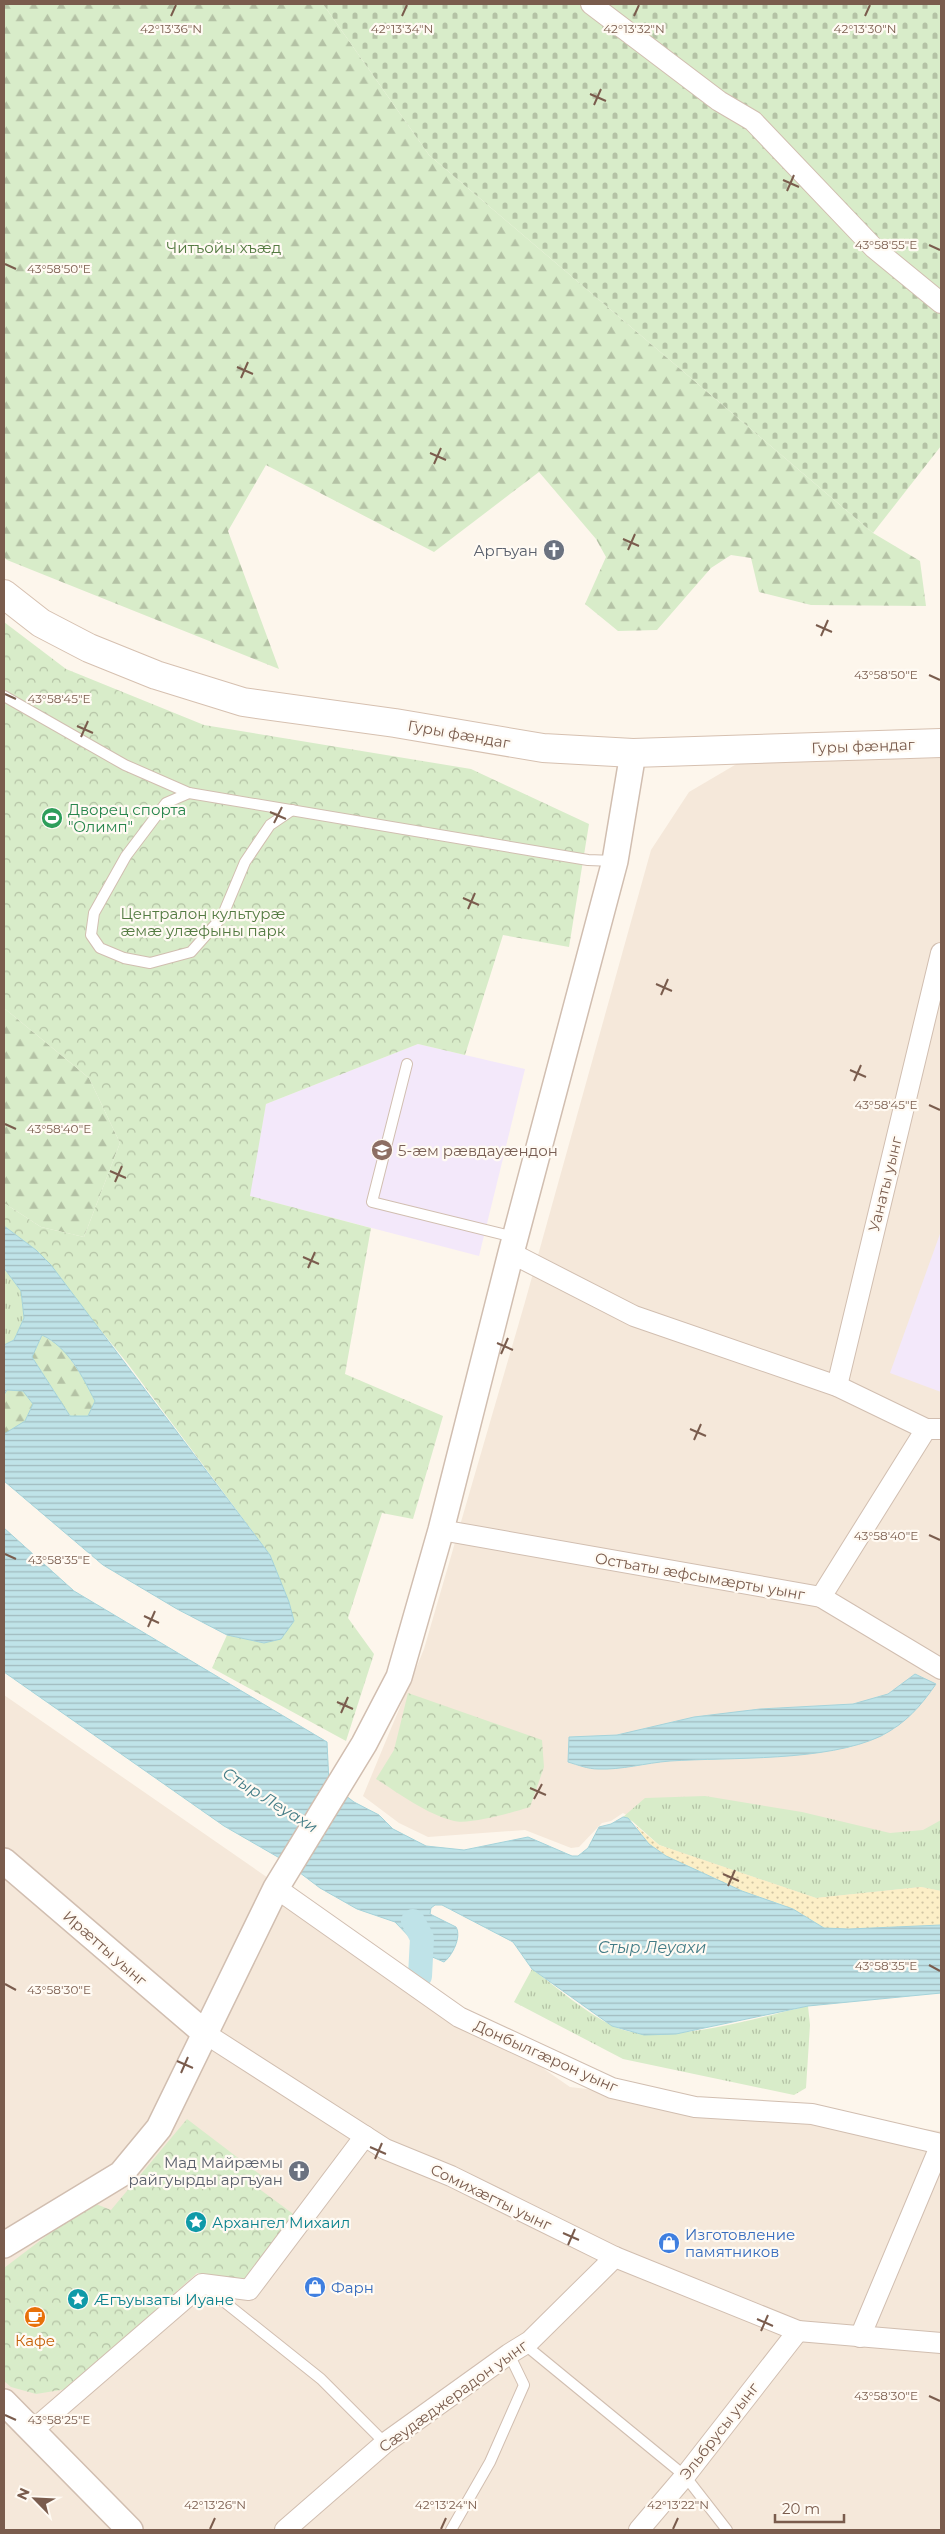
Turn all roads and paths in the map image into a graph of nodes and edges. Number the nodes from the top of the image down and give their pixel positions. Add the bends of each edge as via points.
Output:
1 (591, 4) edge
2 (941, 303) edge
3 (4, 594) edge
4 (4, 696) edge
5 (941, 743) edge
6 (633, 753) junction
7 (189, 793) junction
8 (292, 810) junction
9 (615, 861) junction
10 (941, 952) edge
11 (407, 1064) dead end
12 (513, 1245) junction
13 (837, 1386) junction
14 (933, 1429) edge
15 (441, 1530) junction
16 (821, 1597) junction
17 (941, 1668) edge
18 (4, 1862) edge
19 (276, 1888) junction
20 (206, 2034) junction
21 (365, 2136) junction
22 (941, 2144) edge
23 (4, 2245) edge
24 (615, 2257) junction
25 (202, 2284) junction
26 (798, 2331) junction
27 (860, 2337) junction
28 (941, 2343) edge
29 (517, 2349) junction
30 (4, 2402) edge
31 (33, 2430) junction
32 (385, 2443) junction
33 (685, 2476) junction
34 (130, 2530) edge
35 (285, 2530) edge
36 (451, 2530) edge
37 (639, 2530) edge
38 (727, 2530) edge

1 - 2 street via 719,101 753,121 874,248
3 - 6 main road, Гуры фӕндаг via 42,623 89,648 156,675 243,702 543,748
4 - 7 lane via 125,765
5 - 6 main road, Гуры фӕндаг
6 - 9 street
7 - 8 lane
7 - 8 lane via 166,803 126,856 94,912 91,935 100,948 124,958 150,963 191,952 222,917 245,862 270,825
8 - 9 lane via 588,860
9 - 12 street
10 - 13 street, Уанаты уынг
11 - 12 lane via 372,1202
12 - 13 street via 634,1316
12 - 15 street
13 - 14 street
14 - 16 street
15 - 16 street, Остъаты æфсымæрты уынг
15 - 19 street via 399,1677 364,1744
16 - 17 street, Остъаты æфсымæрты уынг
18 - 20 street, Ирæтты уынг
19 - 20 street
19 - 22 street, Донбылгæрон уынг via 458,2017 612,2088 695,2107 812,2114
20 - 21 street, Сомихæгты уынг
20 - 23 street via 159,2128 121,2174
21 - 24 street, Сомихæгты уынг via 385,2149 451,2176
21 - 25 street via 248,2290
22 - 27 street
24 - 26 street, Сомихæгты уынг
24 - 29 street, Сæудæджерадон уынг
25 - 31 street
25 - 32 lane via 321,2379
26 - 27 street, Сомихæгты уынг
26 - 33 street, Эльбрусы уынг
27 - 28 street, Сомихæгты уынг
29 - 32 street, Сæудæджерадон уынг
29 - 33 lane
29 - 36 lane via 524,2385 490,2462
30 - 31 street
31 - 34 street
32 - 35 street, Сæудæджерадон уынг
33 - 37 street, Эльбрусы уынг
33 - 38 lane

